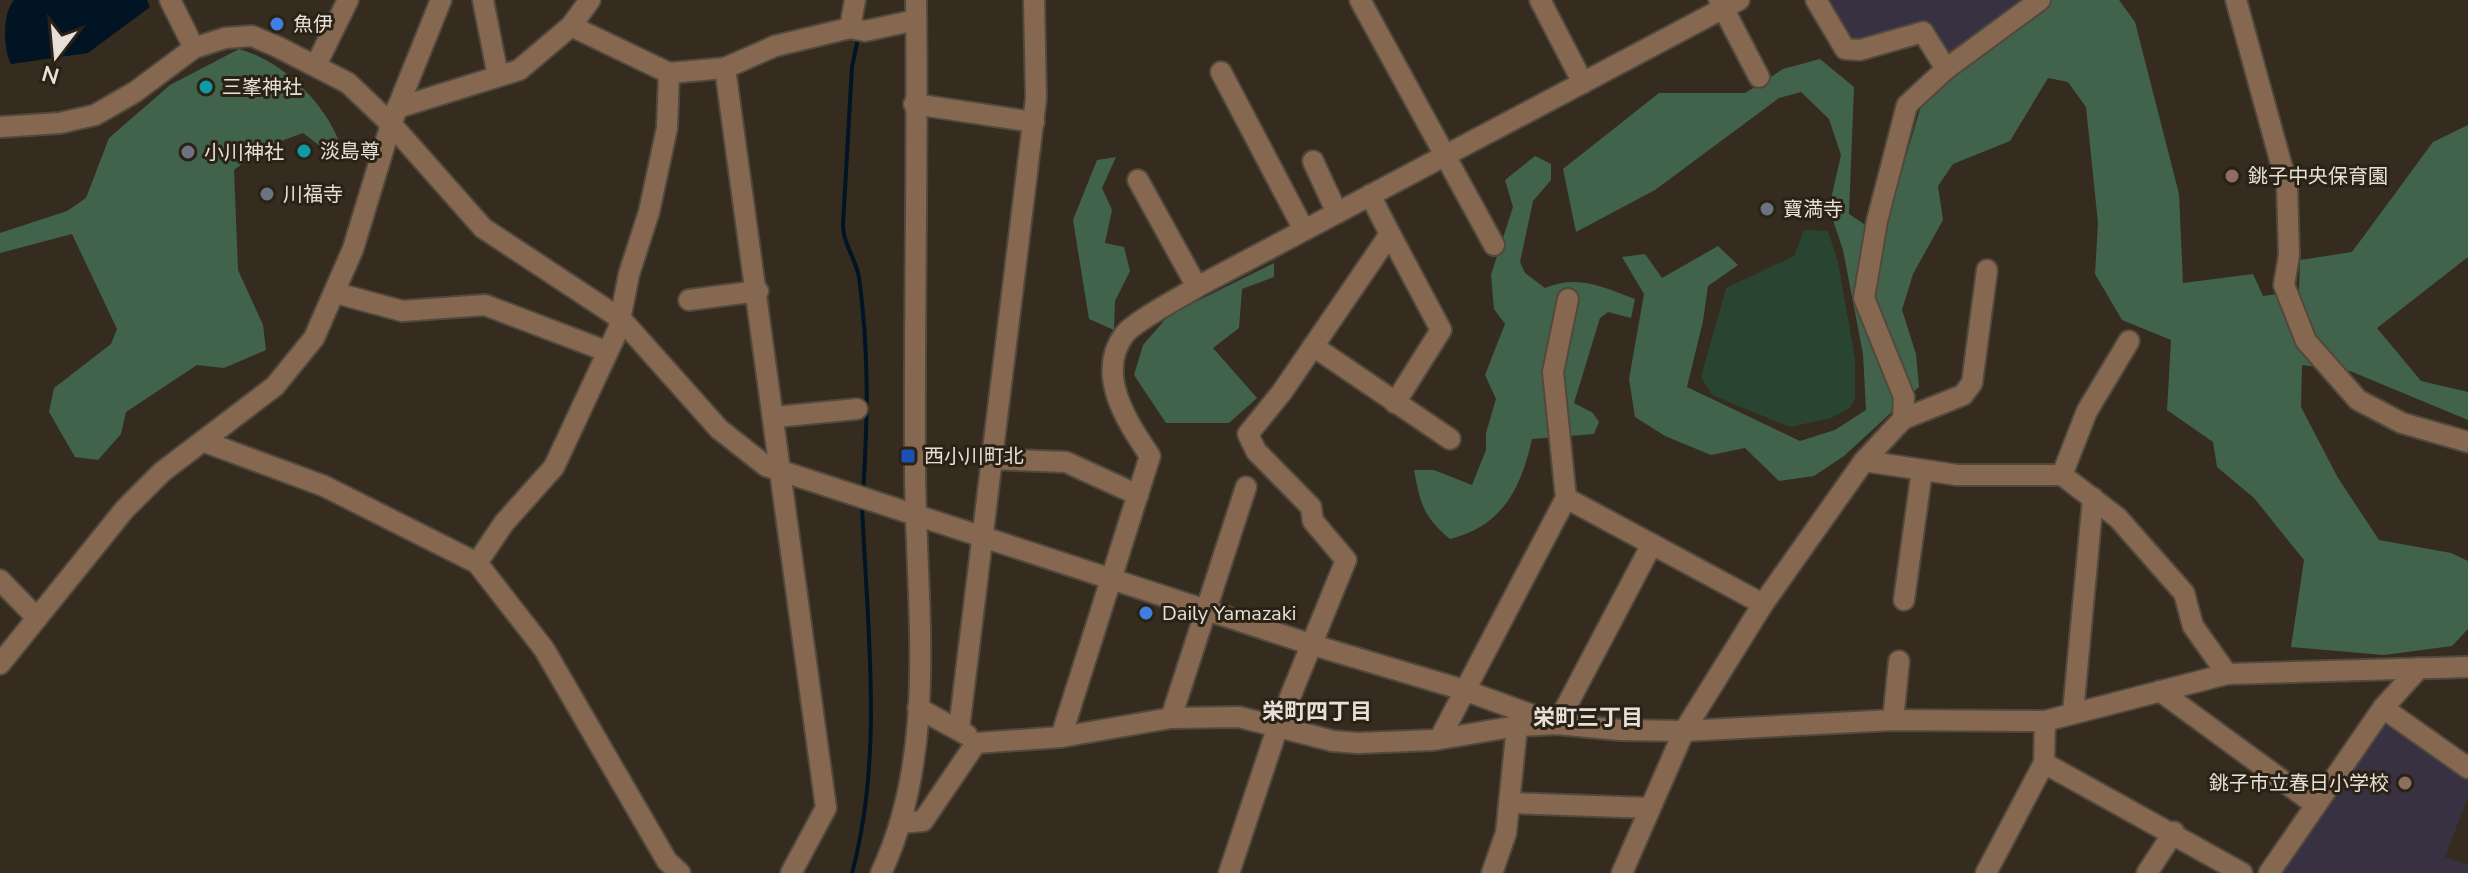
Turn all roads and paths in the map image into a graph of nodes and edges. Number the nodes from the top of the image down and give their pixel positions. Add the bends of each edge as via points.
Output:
1 (170, 0) edge
2 (348, 0) edge
3 (441, 0) edge
4 (483, 0) edge
5 (590, 0) edge
6 (855, 0) edge
7 (1034, 0) edge
8 (1360, 0) edge
9 (1540, 0) edge
10 (1816, 0) edge
11 (2040, 0) edge
12 (2236, 0) edge
13 (1727, 3) edge
14 (920, 7) edge
15 (571, 26) junction
16 (850, 28) junction
17 (194, 48) junction
18 (316, 65) junction
19 (725, 68) junction
20 (1946, 69) junction
21 (1221, 72) dead end
22 (669, 73) junction
23 (498, 76) junction
24 (1759, 77) dead end
25 (1583, 83) junction
26 (914, 104) junction
27 (394, 116) junction
28 (1034, 122) junction
29 (0, 127) edge
30 (1444, 156) junction
31 (1313, 161) dead end
32 (1138, 180) dead end
33 (1370, 195) junction
34 (1337, 213) junction
35 (1304, 230) junction
36 (1390, 234) junction
37 (1494, 245) dead end
38 (1987, 270) dead end
39 (1197, 287) junction
40 (758, 291) junction
41 (336, 293) junction
42 (1568, 299) dead end
43 (689, 300) dead end
44 (621, 319) junction
45 (2129, 341) dead end
46 (1313, 346) junction
47 (606, 351) junction
48 (1395, 403) junction
49 (857, 409) dead end
50 (775, 417) junction
51 (1903, 419) junction
52 (1450, 439) dead end
53 (205, 442) junction
54 (2468, 442) edge
55 (992, 459) junction
56 (1864, 461) junction
57 (1922, 470) junction
58 (782, 473) junction
59 (2062, 475) junction
60 (1246, 487) dead end
61 (1138, 495) junction
62 (1566, 498) junction
63 (2093, 498) junction
64 (915, 515) junction
65 (982, 536) junction
66 (1652, 544) junction
67 (477, 563) junction
68 (1111, 579) junction
69 (0, 580) edge
70 (1904, 600) dead end
71 (1763, 604) junction
72 (1204, 609) junction
73 (37, 618) junction
74 (1313, 645) junction
75 (1899, 661) dead end
76 (0, 664) edge
77 (2468, 667) edge
78 (2419, 668) junction
79 (2227, 674) junction
80 (1464, 690) junction
81 (2160, 691) junction
82 (918, 708) junction
83 (2383, 708) junction
84 (2073, 713) junction
85 (1171, 718) junction
86 (1893, 720) junction
87 (2045, 721) junction
88 (1557, 724) junction
89 (1517, 726) junction
90 (959, 729) junction
91 (1277, 729) junction
92 (1684, 731) junction
93 (1061, 737) junction
94 (1440, 738) junction
95 (976, 743) junction
96 (2465, 760) edge
97 (2044, 763) junction
98 (1511, 803) junction
99 (2316, 805) junction
100 (1650, 808) junction
101 (900, 823) junction
102 (2174, 832) junction
103 (2204, 864) edge
104 (680, 873) edge
105 (791, 873) edge
106 (881, 873) edge
107 (1229, 873) edge
108 (1492, 873) edge
109 (1622, 873) edge
110 (1986, 873) edge
111 (2147, 873) edge
112 (2242, 873) edge
113 (2269, 873) edge

1 - 17 street
2 - 18 street
3 - 27 street
4 - 23 street
5 - 15 street
6 - 16 street
7 - 28 street
8 - 30 street
9 - 25 street
10 - 20 street via 1845,49 1860,50 1923,32
11 - 20 street
12 - 54 street via 2287,185 2289,255 2284,285 2306,341 2358,400 2402,423
13 - 24 street
13 - 25 street
14 - 16 street via 865,31
14 - 26 street
15 - 22 street
15 - 23 street via 519,70
16 - 19 street via 775,46
17 - 18 street via 252,36
17 - 29 street via 95,115
18 - 27 street
19 - 22 street
19 - 40 street
20 - 51 street via 1907,105 1877,221 1864,298 1904,397
21 - 35 street
22 - 44 street via 667,128
23 - 27 street
25 - 30 street
26 - 28 street
26 - 64 street
27 - 41 street
27 - 44 street via 483,228
28 - 55 street
30 - 33 street
30 - 37 street
31 - 34 street
32 - 39 street
33 - 34 street
33 - 36 street
34 - 35 street
35 - 39 street
36 - 46 street
36 - 48 street via 1441,330
38 - 51 street via 1972,383 1963,395
39 - 61 street via 1125,334 1115,355 1117,406 1150,456
40 - 43 street
40 - 50 street
41 - 47 street via 402,311 485,305
41 - 53 street via 292,368
42 - 62 street via 1553,372
44 - 47 street
44 - 58 street via 719,429 750,456
45 - 59 street via 2087,411
46 - 48 street
46 - 74 street via 1248,434 1256,451 1311,507 1313,521 1346,560
47 - 67 street via 554,467
48 - 52 street
49 - 50 street
50 - 58 street
51 - 56 street
53 - 67 street via 324,486
53 - 73 street via 162,472 125,509
55 - 61 street via 1066,462
55 - 65 street
56 - 57 street
56 - 71 street
57 - 59 street
57 - 70 street
58 - 64 street
58 - 105 street via 826,808
59 - 63 street
60 - 72 street
61 - 68 street
62 - 66 street
62 - 80 street
63 - 79 street via 2118,518 2184,593 2193,626
63 - 84 street
64 - 65 street
64 - 82 street
65 - 68 street
65 - 90 street
66 - 71 street
66 - 88 street
67 - 104 street via 544,649 667,861
68 - 72 street
68 - 93 street
69 - 73 street
71 - 92 street
72 - 74 street
72 - 85 street
73 - 76 street
74 - 80 street
74 - 91 street
75 - 86 street
77 - 78 street
78 - 79 street
78 - 83 street
79 - 81 street
80 - 88 street
80 - 94 street
81 - 84 street
81 - 99 street
82 - 90 street
82 - 101 street
83 - 96 street
83 - 99 street
84 - 87 street
85 - 91 street via 1239,717
85 - 93 street
86 - 87 street
86 - 92 street
87 - 97 street
88 - 89 street
88 - 92 street
89 - 94 street
89 - 98 street
90 - 95 street
91 - 94 street via 1358,743
91 - 107 street
92 - 100 street
93 - 95 street
95 - 101 street via 923,821
97 - 102 street
97 - 110 street
98 - 100 street
98 - 108 street
99 - 113 street
100 - 109 street
101 - 106 street
102 - 103 street
102 - 111 street
103 - 112 street

